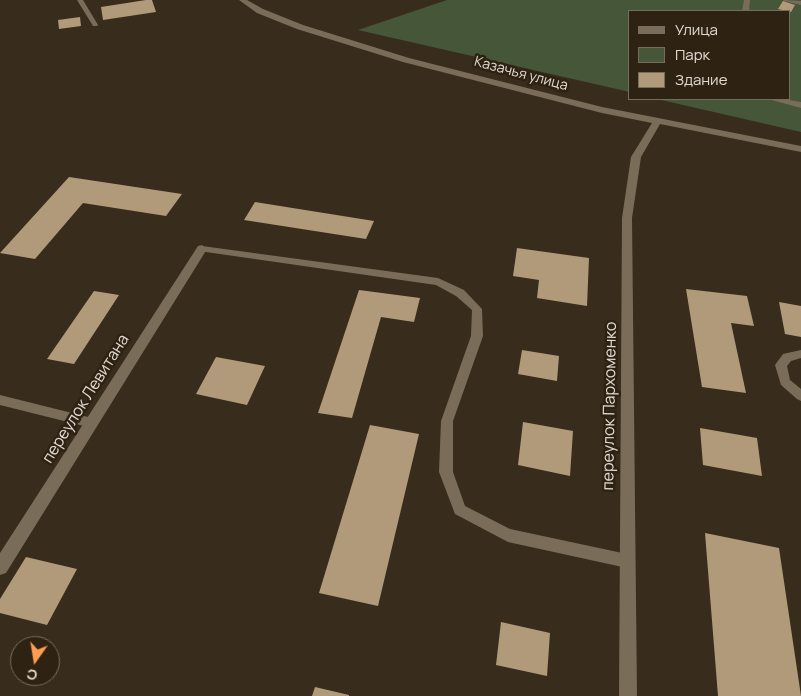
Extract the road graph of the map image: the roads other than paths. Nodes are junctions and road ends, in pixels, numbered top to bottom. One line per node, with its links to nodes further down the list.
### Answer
1 (80, 0): 5 (lane)
2 (242, 0): 8 (street, Казачья улица)
3 (786, 0): 4 (street)
4 (801, 4)
5 (95, 25)
6 (777, 100): 7 (street)
7 (801, 105)
8 (657, 122): 9 (street, Казачья улица); 15 (street, переулок Пархоменко)
9 (801, 149)
10 (202, 249): 14 (street, переулок Левитана); 15 (lane)
11 (801, 354): 12 (lane)
12 (801, 396)
13 (0, 400): 14 (lane)
14 (92, 423): 16 (street, переулок Левитана)
15 (627, 561): 17 (street, переулок Пархоменко)
16 (0, 567)
17 (628, 696)

